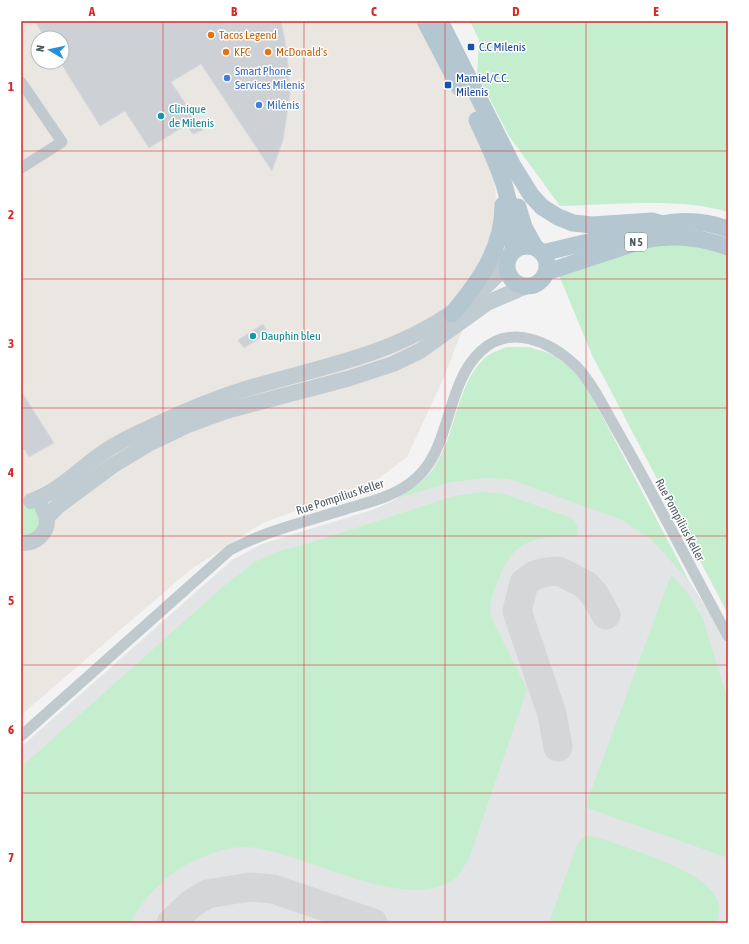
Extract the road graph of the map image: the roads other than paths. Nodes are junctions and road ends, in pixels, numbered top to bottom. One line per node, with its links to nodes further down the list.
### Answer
1 (424, 21): 5 (main road)
2 (440, 21): 4 (main road)
3 (21, 82): 6 (street)
4 (489, 120): 7 (main road); 10 (main road)
5 (494, 156): 11 (main road); 14 (main road)
6 (21, 168)
7 (659, 223): 8 (main road, N 5); 10 (main road, N 5)
8 (728, 229)
9 (728, 247): 12 (main road, N 5)
10 (539, 250): 11 (main road); 12 (main road)
11 (510, 258): 13 (main road); 14 (main road)
12 (547, 272): 13 (main road)
13 (524, 287): 16 (main road)
14 (452, 314): 15 (main road)
15 (24, 500): 16 (main road)
16 (46, 517): 17 (main road)
17 (21, 543)
18 (728, 636): 19 (street, Rue Pompilius Keller)
19 (21, 736)

